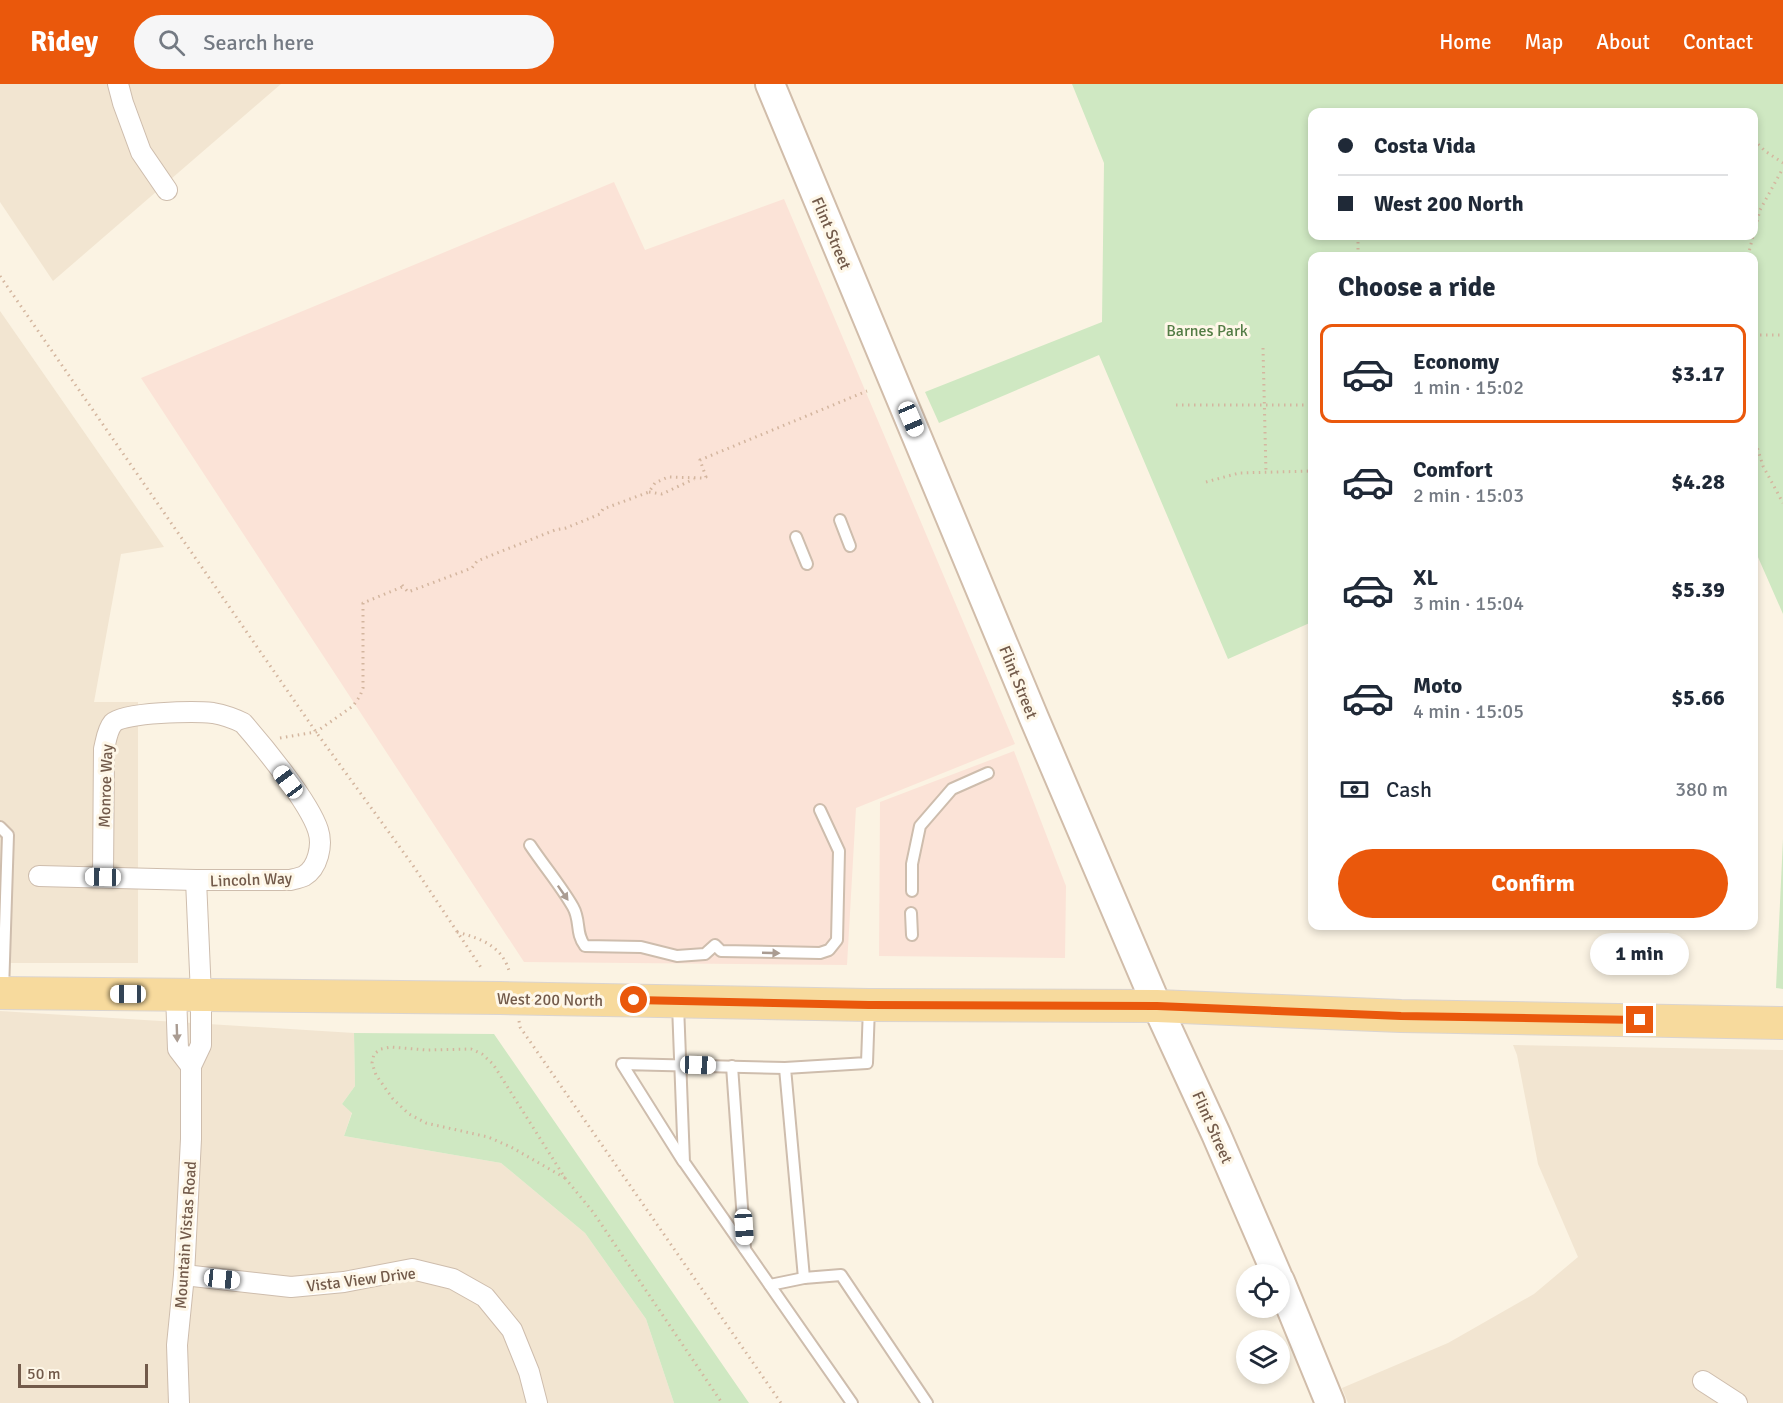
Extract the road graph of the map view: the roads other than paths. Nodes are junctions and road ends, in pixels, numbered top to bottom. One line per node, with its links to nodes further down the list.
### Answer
1 (118, 84): 3 (street)
2 (770, 84): 23 (street, Flint Street)
3 (167, 190)
4 (840, 520): 6 (lane)
5 (796, 537): 7 (lane)
6 (850, 546)
7 (807, 564)
8 (243, 723): 14 (street, Monroe Way); 15 (street, Lincoln Way)
9 (988, 773): 16 (lane)
10 (820, 810): 12 (lane, one-way to 10)
11 (0, 827): 19 (lane)
12 (530, 845)
13 (39, 876): 14 (street, Lincoln Way)
14 (103, 877): 15 (street, Lincoln Way)
15 (196, 880): 20 (street, Lincoln Way)
16 (912, 891)
17 (911, 913): 18 (lane)
18 (912, 935)
19 (1, 993): 20 (main road, West 200 North)
20 (188, 995): 21 (main road, West 200 North); 31 (street, Mountain Vistas Road)
21 (678, 1001): 22 (main road, West 200 North); 25 (lane)
22 (869, 1005): 23 (main road, West 200 North); 27 (lane)
23 (1157, 1006): 24 (main road, West 200 North); 30 (street, Flint Street)
24 (1783, 1023)
25 (681, 1065): 26 (lane); 28 (lane); 28 (lane)
26 (732, 1066): 27 (lane); 29 (lane)
27 (785, 1068): 32 (lane)
28 (684, 1162): 29 (lane)
29 (745, 1250): 33 (lane)
30 (1272, 1264)
31 (184, 1275): 36 (street, Mountain Vistas Road); 37 (street, Vista View Drive)
32 (804, 1278): 33 (lane); 39 (lane)
33 (770, 1285): 38 (lane)
34 (1290, 1305): 40 (street)
35 (1703, 1381): 41 (street)
36 (179, 1403)
37 (537, 1403)
38 (852, 1403)
39 (927, 1403)
40 (1330, 1403)
41 (1737, 1403)

